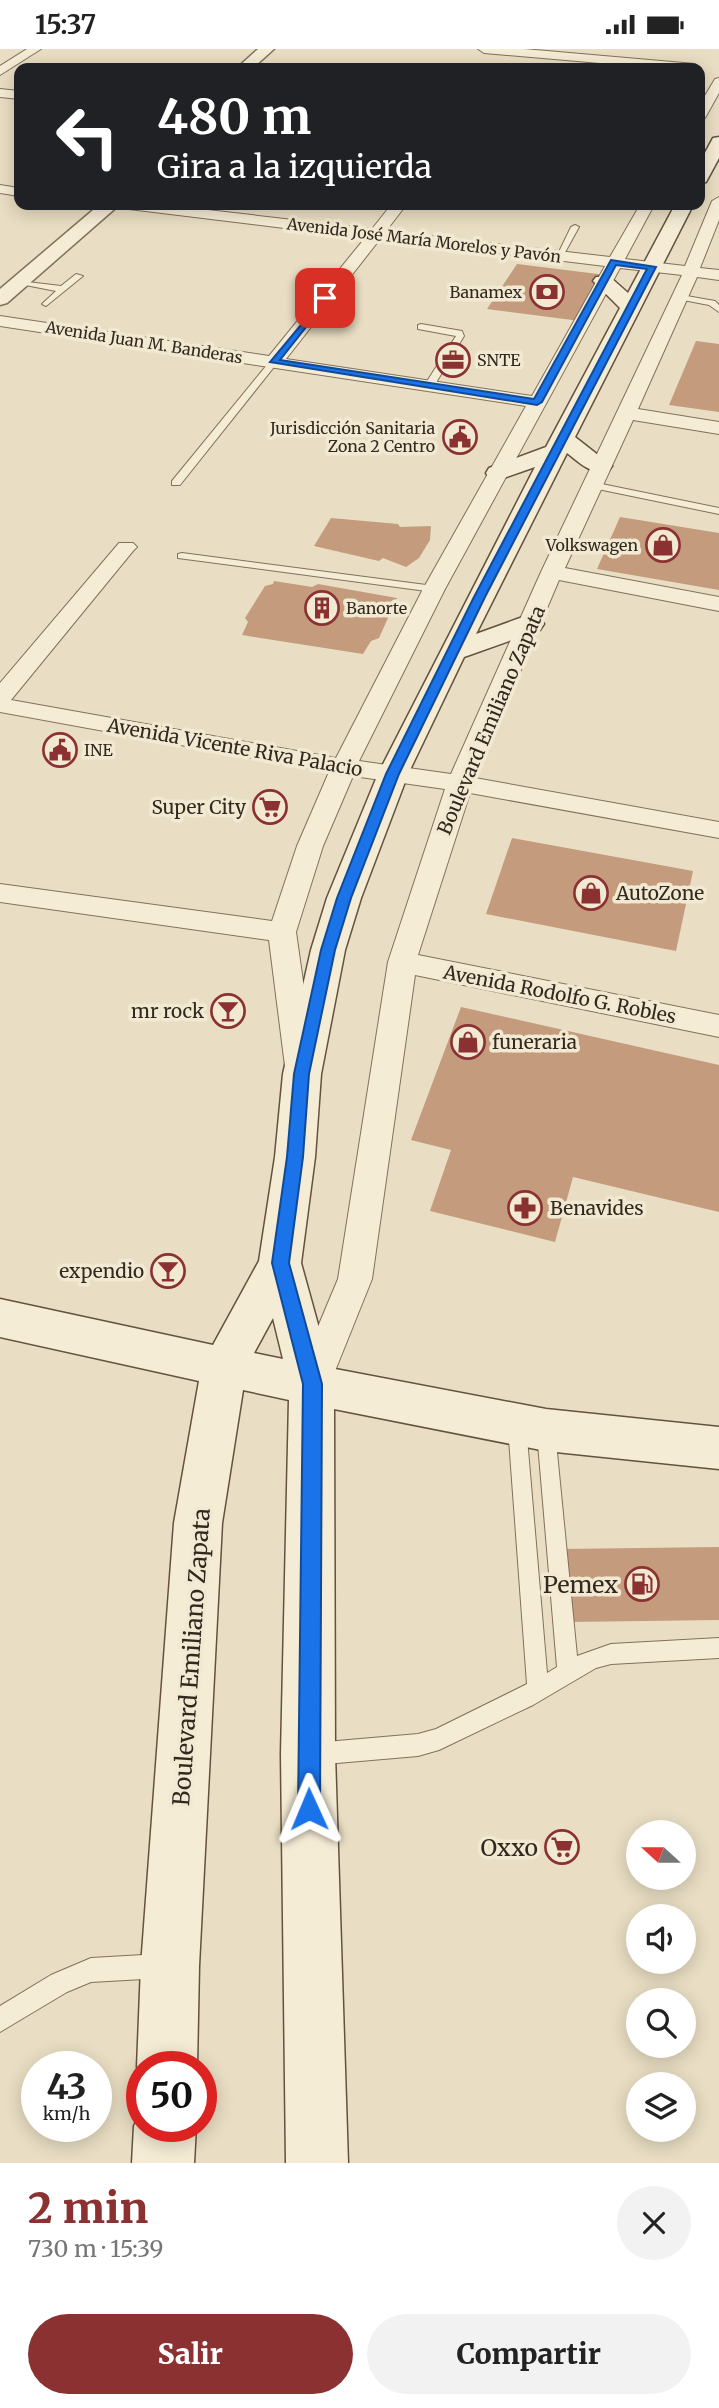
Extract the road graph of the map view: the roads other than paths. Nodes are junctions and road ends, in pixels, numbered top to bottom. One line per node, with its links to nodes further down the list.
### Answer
1 (35, 49): 9 (street)
2 (89, 49): 5 (lane)
3 (267, 49): 7 (main road)
4 (484, 49): 6 (street)
5 (104, 50)
6 (521, 51): 8 (street)
7 (250, 63)
8 (639, 63)
9 (0, 71)
10 (719, 82): 11 (street)
11 (705, 106)
12 (719, 142): 13 (main road)
13 (705, 169)
14 (719, 201): 25 (street, Boulevard Emiliano Zapata)
15 (104, 210): 28 (main road)
16 (171, 210): 21 (street, Avenida José María Morelos y Pavón)
17 (395, 210): 21 (street)
18 (644, 210): 24 (street, Boulevard Emiliano Zapata)
19 (681, 210): 23 (main road, Boulevard Emiliano Zapata)
20 (575, 227): 22 (lane)
21 (375, 234): 22 (street, Avenida José María Morelos y Pavón); 37 (street)
22 (559, 256): 24 (street, Avenida José María Morelos y Pavón)
23 (652, 267): 24 (street, Avenida José María Morelos y Pavón); 25 (street, Avenida José María Morelos y Pavón); 33 (main road, Boulevard Emiliano Zapata)
24 (608, 271): 33 (main road); 39 (street, Boulevard Emiliano Zapata)
25 (691, 271): 26 (street, Avenida José María Morelos y Pavón); 30 (street, Boulevard Emiliano Zapata)
26 (719, 275)
27 (79, 276): 29 (lane)
28 (19, 283): 29 (lane); 31 (main road)
29 (63, 289): 32 (lane)
30 (681, 297): 34 (lane); 40 (street, Boulevard Emiliano Zapata)
31 (0, 299)
32 (46, 304)
33 (632, 308): 42 (main road, Boulevard Emiliano Zapata)
34 (719, 309)
35 (0, 321): 37 (street, Avenida Juan M. Banderas)
36 (421, 327): 38 (lane)
37 (274, 362): 38 (street, Avenida Juan M. Banderas); 45 (lane)
38 (429, 386): 39 (street, Avenida Juan M. Banderas)
39 (537, 402): 43 (street, Boulevard Emiliano Zapata)
40 (625, 413): 41 (street); 44 (street, Boulevard Emiliano Zapata)
41 (719, 428)
42 (558, 445): 43 (main road); 44 (main road); 53 (main road, Boulevard Emiliano Zapata)
43 (498, 473): 50 (street, Boulevard Emiliano Zapata)
44 (596, 475): 46 (lane); 49 (street, Boulevard Emiliano Zapata)
45 (176, 483)
46 (719, 510)
47 (126, 547): 54 (street)
48 (181, 556): 50 (lane)
49 (552, 572): 51 (street); 52 (street, Boulevard Emiliano Zapata)
50 (434, 589): 56 (street, Boulevard Emiliano Zapata)
51 (719, 604)
52 (530, 624): 53 (main road); 58 (street, Boulevard Emiliano Zapata)
53 (453, 652): 57 (main road, Boulevard Emiliano Zapata)
54 (0, 698)
55 (0, 705): 56 (street, Avenida Vicente Riva Palacio)
56 (344, 767): 57 (street, Avenida Vicente Riva Palacio); 61 (street, Boulevard Emiliano Zapata)
57 (393, 774): 58 (street, Avenida Vicente Riva Palacio); 64 (main road, Boulevard Emiliano Zapata)
58 (460, 783): 59 (street, Avenida Vicente Riva Palacio); 62 (street, Boulevard Emiliano Zapata)
59 (719, 830)
60 (0, 893): 61 (street)
61 (282, 932): 64 (street, Boulevard Emiliano Zapata)
62 (402, 963): 63 (street, Avenida Rodolfo G. Robles); 68 (street, Boulevard Emiliano Zapata)
63 (719, 1025)
64 (302, 1074): 65 (main road, Boulevard Emiliano Zapata)
65 (280, 1263): 67 (main road, Boulevard Emiliano Zapata); 68 (main road, Boulevard Emiliano Zapata)
66 (0, 1318): 67 (main road)
67 (224, 1367): 68 (main road); 75 (main road, Boulevard Emiliano Zapata)
68 (312, 1384): 69 (main road); 74 (main road, Boulevard Emiliano Zapata)
69 (532, 1426): 70 (main road); 72 (lane); 73 (lane)
70 (719, 1448)
71 (719, 1648): 72 (lane)
72 (568, 1670): 73 (lane)
73 (538, 1689): 74 (lane)
74 (308, 1754): 80 (main road, Boulevard Emiliano Zapata)
75 (170, 1966): 76 (lane); 77 (main road, Boulevard Emiliano Zapata)
76 (0, 2020)
77 (167, 2051)
78 (164, 2142): 79 (main road)
79 (163, 2163)
80 (317, 2163)

